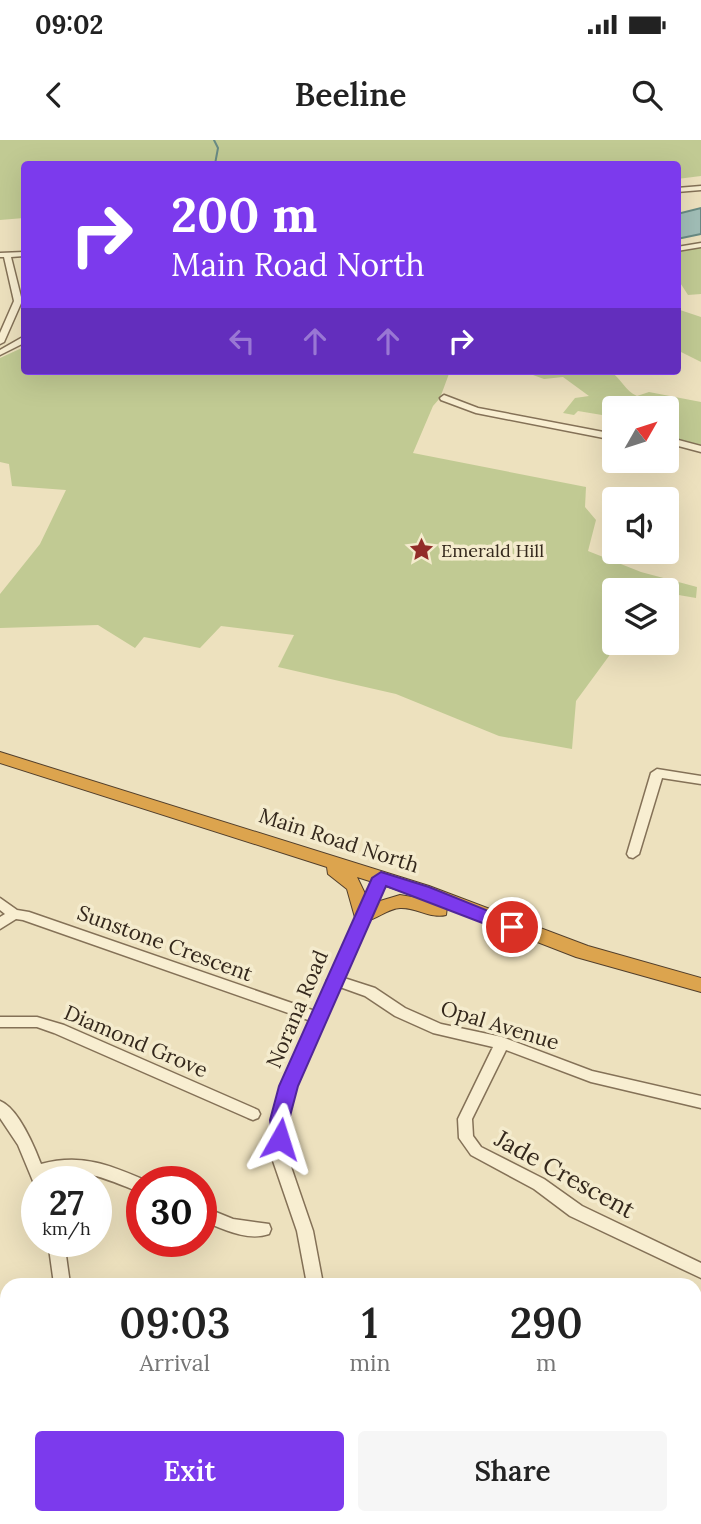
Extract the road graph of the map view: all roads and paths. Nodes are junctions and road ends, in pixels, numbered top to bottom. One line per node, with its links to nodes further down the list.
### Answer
1 (701, 188): 2 (street)
2 (681, 190)
3 (701, 245): 4 (street)
4 (681, 248)
5 (21, 254): 6 (street)
6 (3, 255): 7 (street)
7 (3, 338): 8 (street)
8 (21, 341)
9 (21, 342): 10 (street)
10 (0, 353)
11 (444, 398): 12 (street)
12 (602, 435)
13 (679, 443): 14 (street)
14 (701, 449)
15 (0, 757): 18 (highway, Main Road North)
16 (701, 779): 17 (street)
17 (633, 854)
18 (311, 856): 19 (highway, Main Road North); 22 (highway)
19 (381, 878): 22 (street, Norana Road); 24 (highway, Main Road North)
20 (0, 903): 21 (street)
21 (14, 914): 23 (street); 27 (street, Sunstone Crescent)
22 (363, 916): 24 (highway); 25 (street, Norana Road)
23 (0, 924)
24 (543, 939): 26 (highway, Main Road North)
25 (334, 980): 27 (street, Norana Road); 29 (street, Opal Avenue)
26 (701, 985)
27 (318, 1018): 41 (street, Norana Road)
28 (0, 1022): 32 (street, Diamond Grove)
29 (502, 1043): 30 (street, Opal Avenue); 39 (street, Jade Crescent)
30 (701, 1102)
31 (0, 1107): 33 (street)
32 (253, 1114)
33 (35, 1166)
34 (66, 1166): 35 (street)
35 (90, 1166)
36 (217, 1220): 37 (street)
37 (263, 1229)
38 (58, 1257): 40 (street)
39 (701, 1271)
40 (61, 1278)
41 (314, 1278)

